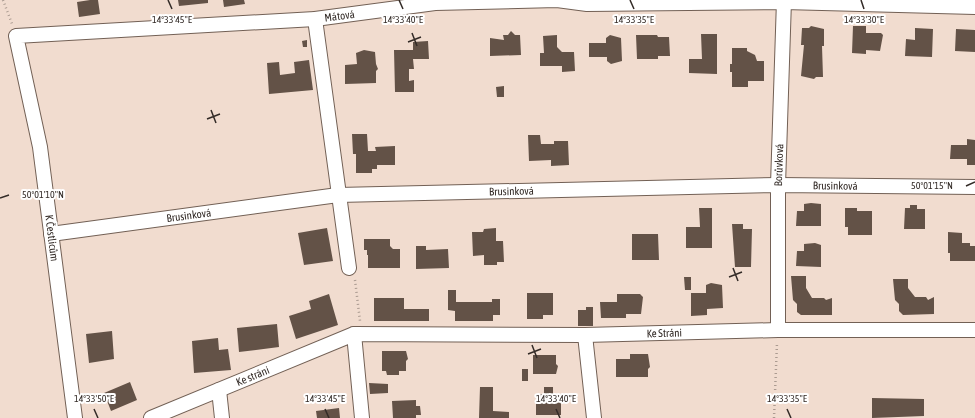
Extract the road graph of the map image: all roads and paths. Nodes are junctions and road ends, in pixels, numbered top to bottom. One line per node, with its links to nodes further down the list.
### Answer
1 (3, 0): 8 (path)
2 (784, 1): 3 (street, Mátová); 4 (street, Mátová); 9 (street, Borůvková)
3 (587, 2): 5 (street, Mátová)
4 (957, 3): 6 (street, Mátová)
5 (400, 4): 7 (street, Mátová)
6 (975, 6)
7 (315, 19): 8 (street, Mátová); 11 (street)
8 (16, 36): 12 (street, K Čestlicům)
9 (778, 185): 10 (street, Brusinková); 11 (street, Brusinková); 14 (street, Borůvková)
10 (975, 187)
11 (338, 195): 12 (street, Brusinková); 13 (street)
12 (51, 234): 19 (street, K Čestlicům)
13 (349, 268)
14 (778, 330): 15 (street, Ke Stráni); 17 (street, Ke Stráni); 24 (path)
15 (975, 330)
16 (354, 334): 17 (street, Ke Stráni); 18 (street, Ke stráni); 22 (street)
17 (585, 335): 23 (street)
18 (219, 390): 20 (street, Ke stráni); 21 (street)
19 (75, 418)
20 (151, 418)
21 (222, 418)
22 (362, 418)
23 (594, 418)
24 (774, 418)

